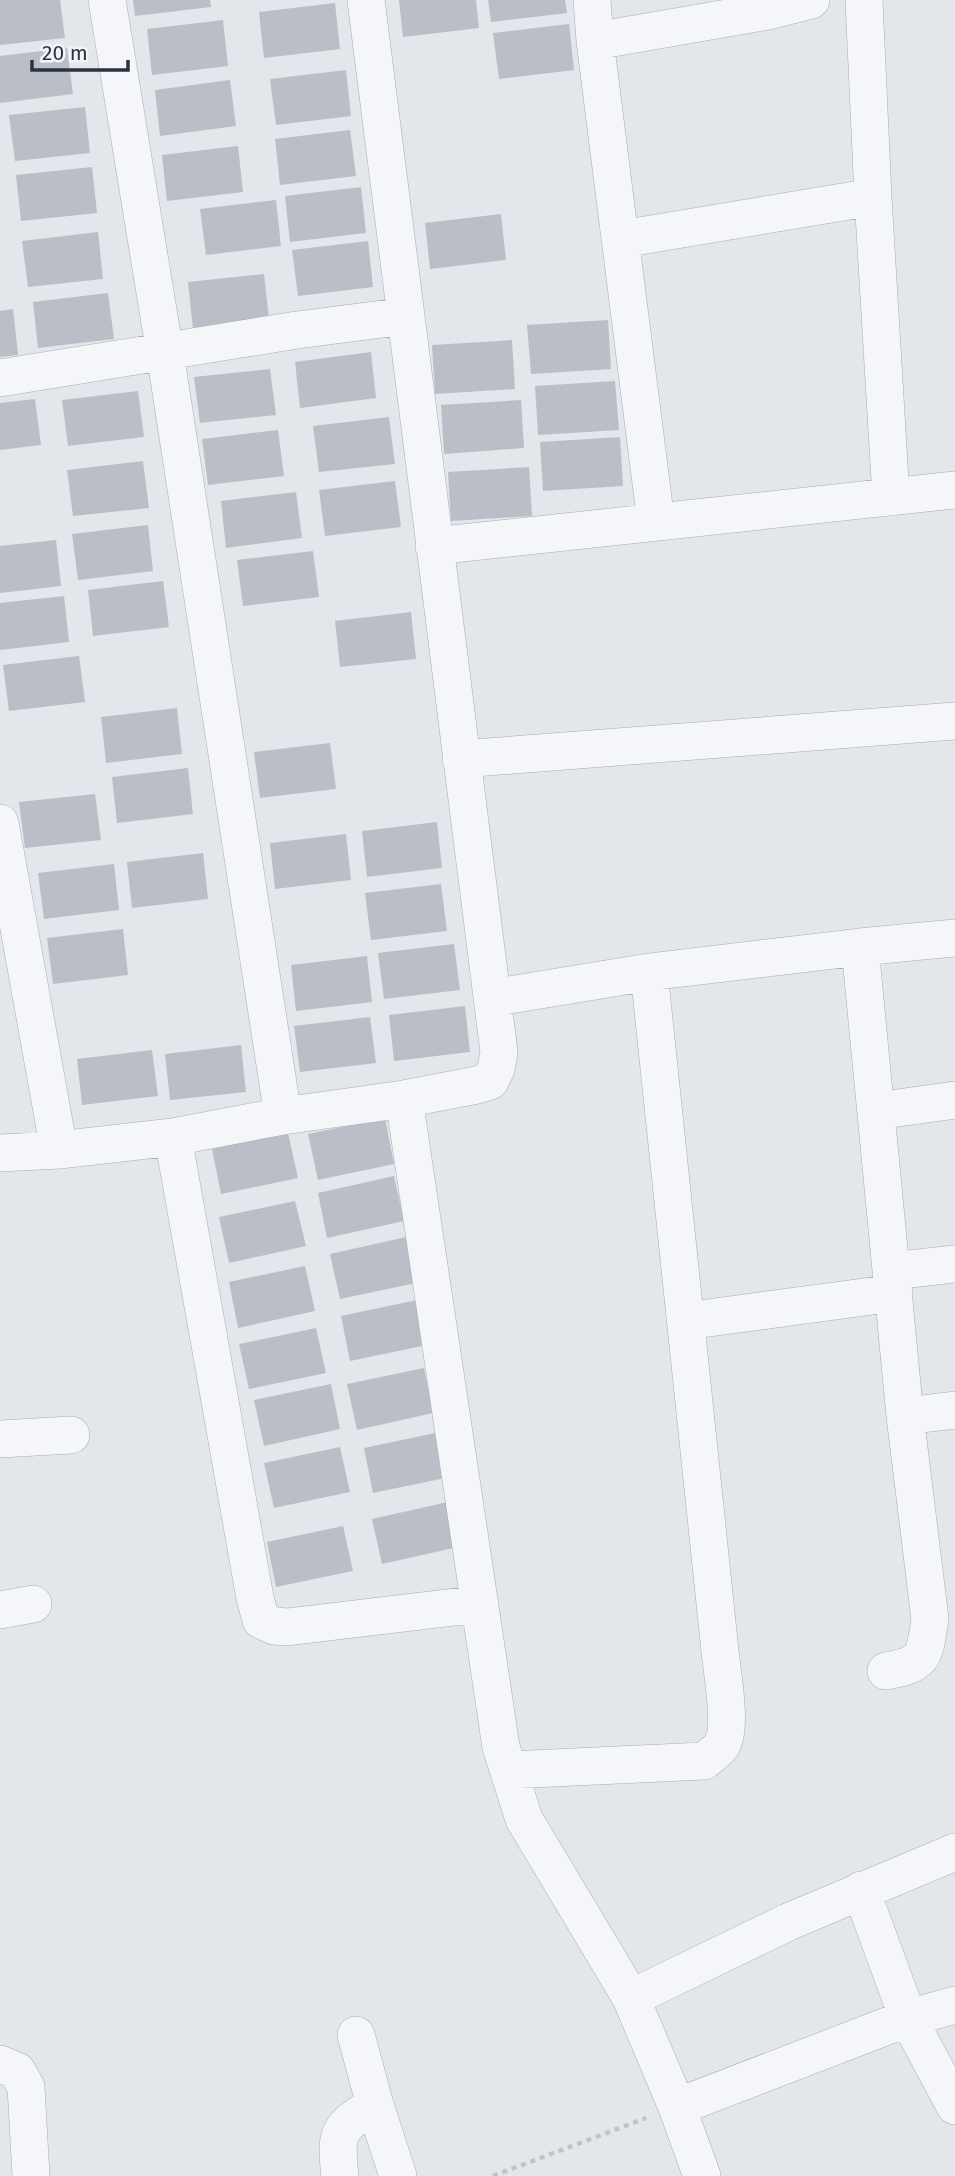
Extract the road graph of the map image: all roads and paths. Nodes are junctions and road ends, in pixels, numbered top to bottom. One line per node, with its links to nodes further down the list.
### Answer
1 (107, 0): 10 (street)
2 (366, 0): 9 (street)
3 (592, 0): 6 (street)
4 (811, 0): 6 (street)
5 (864, 0): 7 (street)
6 (595, 41): 8 (street)
7 (873, 198): 8 (street); 13 (street)
8 (622, 239): 14 (street)
9 (406, 316): 10 (street); 15 (street)
10 (165, 353): 11 (street); 26 (street)
11 (0, 378)
12 (955, 490): 13 (street)
13 (891, 497): 14 (street)
14 (656, 522): 15 (street)
15 (434, 545): 17 (street)
16 (955, 722): 17 (street)
17 (461, 759): 22 (street)
18 (0, 823): 28 (street)
19 (955, 938): 20 (street)
20 (860, 947): 21 (street); 25 (street)
21 (649, 972): 22 (street); 32 (street)
22 (492, 998): 23 (street)
23 (404, 1099): 26 (street); 37 (street)
24 (955, 1100): 25 (street)
25 (876, 1111): 31 (street)
26 (283, 1116): 27 (street)
27 (173, 1137): 28 (street); 37 (street)
28 (59, 1150): 29 (street)
29 (0, 1153)
30 (955, 1264): 31 (street)
31 (893, 1282): 32 (street); 34 (street)
32 (686, 1321): 39 (street)
33 (955, 1410): 34 (street)
34 (905, 1416): 38 (street)
35 (71, 1435): 36 (street)
36 (0, 1438)
37 (480, 1604): 39 (street)
38 (886, 1671)
39 (509, 1770): 42 (street)
40 (955, 1852): 41 (street)
41 (861, 1890): 42 (street); 44 (street)
42 (631, 1998): 49 (street)
43 (955, 2005): 44 (street)
44 (908, 2018): 48 (street); 49 (street)
45 (356, 2035): 47 (street)
46 (0, 2064): 50 (street)
47 (374, 2105): 51 (street); 52 (street)
48 (955, 2106)
49 (677, 2107): 53 (path); 54 (street)
50 (31, 2176)
51 (341, 2176)
52 (398, 2176)
53 (493, 2176)
54 (702, 2176)

